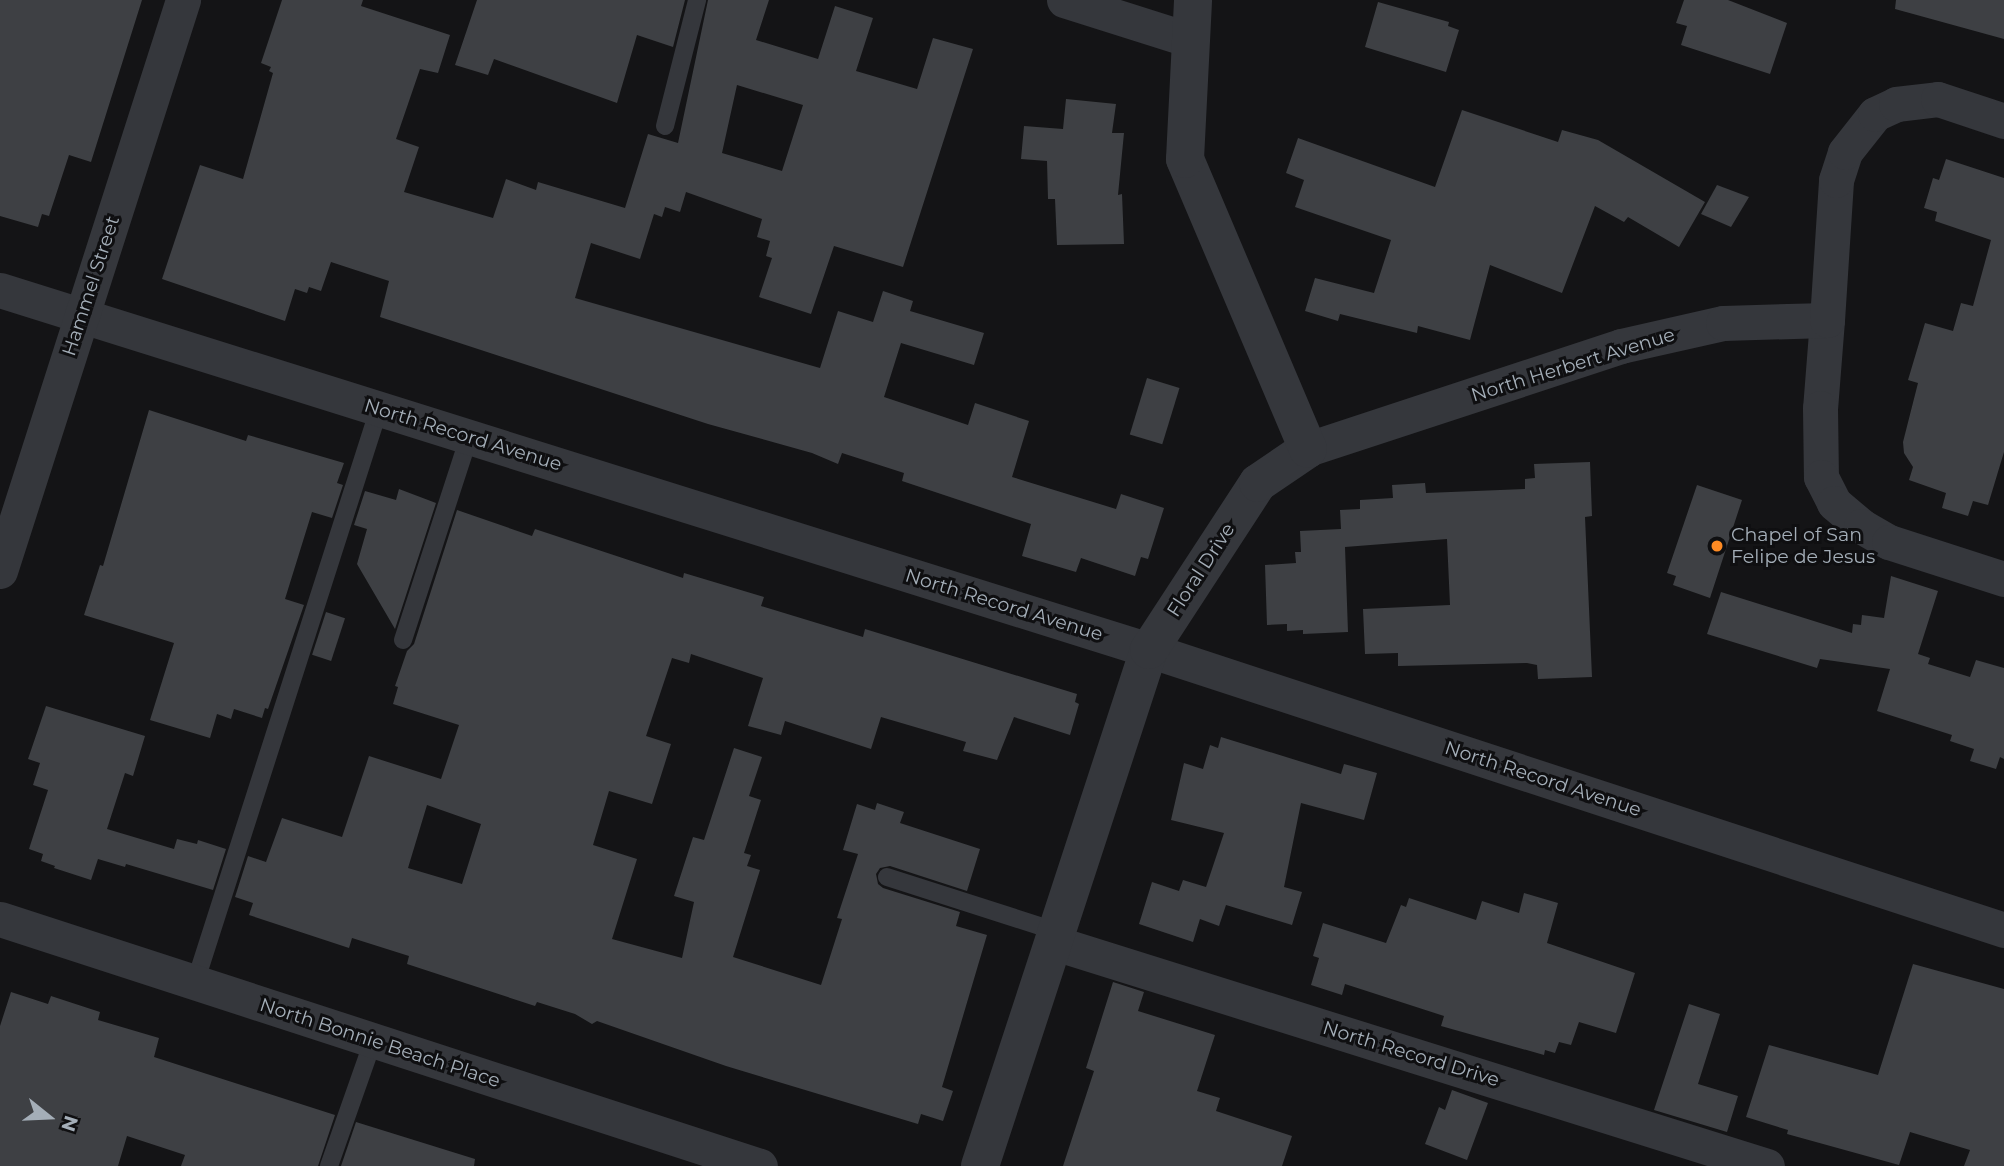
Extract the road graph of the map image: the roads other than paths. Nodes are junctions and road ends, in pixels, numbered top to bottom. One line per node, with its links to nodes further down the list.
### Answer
1 (183, 0): 9 (street, Hammel Street)
2 (697, 0): 7 (lane)
3 (1064, 0): 5 (street)
4 (1193, 0): 5 (street)
5 (1190, 40): 13 (street)
6 (2004, 121): 10 (street)
7 (665, 126)
8 (0, 290): 9 (street, North Record Avenue)
9 (82, 316): 11 (street, North Record Avenue); 14 (street, Hammel Street)
10 (1827, 320): 13 (street, North Herbert Avenue); 15 (street)
11 (379, 409): 12 (street, North Record Avenue); 22 (lane)
12 (469, 437): 16 (lane); 17 (street, North Record Avenue)
13 (1308, 449): 17 (street, Floral Drive)
14 (0, 571)
15 (2004, 579)
16 (403, 640)
17 (1149, 650): 20 (street, North Record Avenue); 21 (street, Floral Drive)
18 (887, 877): 21 (lane)
19 (0, 919): 22 (street, North Bonnie Beach Place)
20 (2004, 930)
21 (1057, 938): 26 (street, Floral Drive); 27 (street, North Record Drive)
22 (195, 983): 23 (street, North Bonnie Beach Place)
23 (373, 1041): 24 (lane); 25 (street, North Bonnie Beach Place)
24 (329, 1166)
25 (760, 1166)
26 (980, 1166)
27 (1767, 1166)

